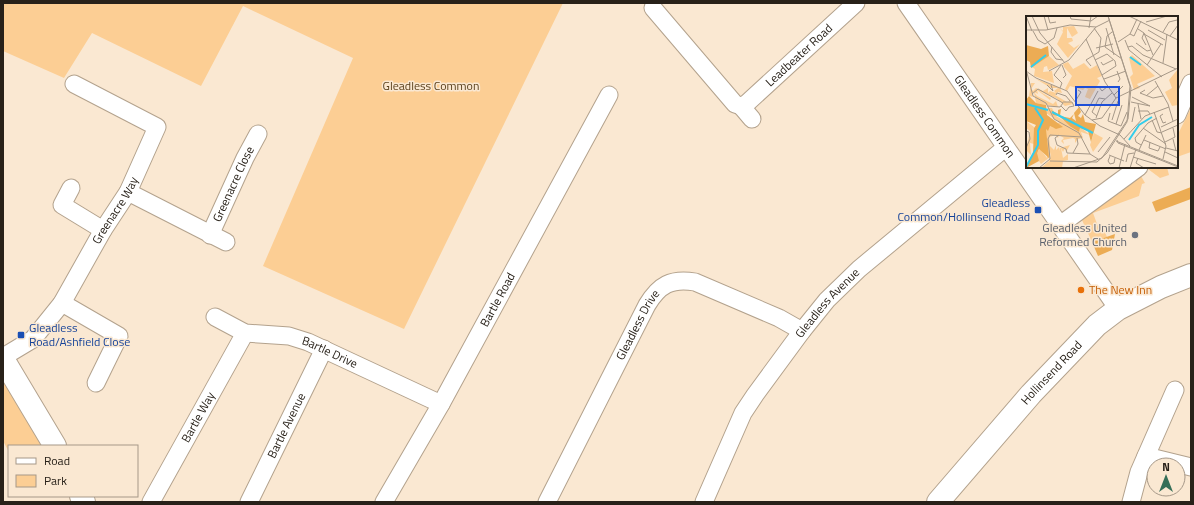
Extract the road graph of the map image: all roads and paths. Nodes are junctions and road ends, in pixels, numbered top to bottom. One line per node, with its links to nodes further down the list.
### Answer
1 (856, 3): 7 (street, Leadbeater Road)
2 (906, 3): 11 (street, Gleadless Common)
3 (652, 8): 7 (street)
4 (1191, 83): 8 (street)
5 (74, 84): 14 (street, Greenacre Way)
6 (609, 95): 29 (street, Bartle Road)
7 (740, 106): 9 (street)
8 (1178, 113)
9 (752, 119)
10 (258, 134): 17 (street, Greenacre Close)
11 (1005, 148): 15 (street, Gleadless Common); 23 (street, Gleadless Avenue)
12 (1138, 168): 15 (street)
13 (71, 188): 16 (street)
14 (128, 192): 16 (street, Greenacre Way); 17 (street, Greenacre Close)
15 (1060, 225): 21 (street, Gleadless Common)
16 (104, 230): 20 (street, Greenacre Way)
17 (210, 235): 18 (street, Greenacre Close)
18 (226, 242)
19 (1191, 275): 21 (main road, Hollinsend Road)
20 (62, 303): 26 (street, Greenacre Way); 27 (street)
21 (1118, 309): 38 (main road, Hollinsend Road)
22 (214, 317): 24 (street, Bartle Drive)
23 (802, 331): 36 (street, Gleadless Drive); 37 (street, Gleadless Avenue)
24 (245, 333): 25 (street, Bartle Drive); 33 (street, Bartle Way)
25 (324, 349): 29 (street, Bartle Drive); 34 (street, Bartle Avenue)
26 (3, 358): 30 (main road)
27 (96, 383)
28 (1175, 390): 31 (street)
29 (441, 404): 35 (street, Bartle Road)
30 (54, 445)
31 (1146, 456): 32 (street); 39 (street)
32 (1191, 467)
33 (151, 502)
34 (249, 502)
35 (384, 502)
36 (547, 502)
37 (704, 502)
38 (938, 502)
39 (1131, 502)

